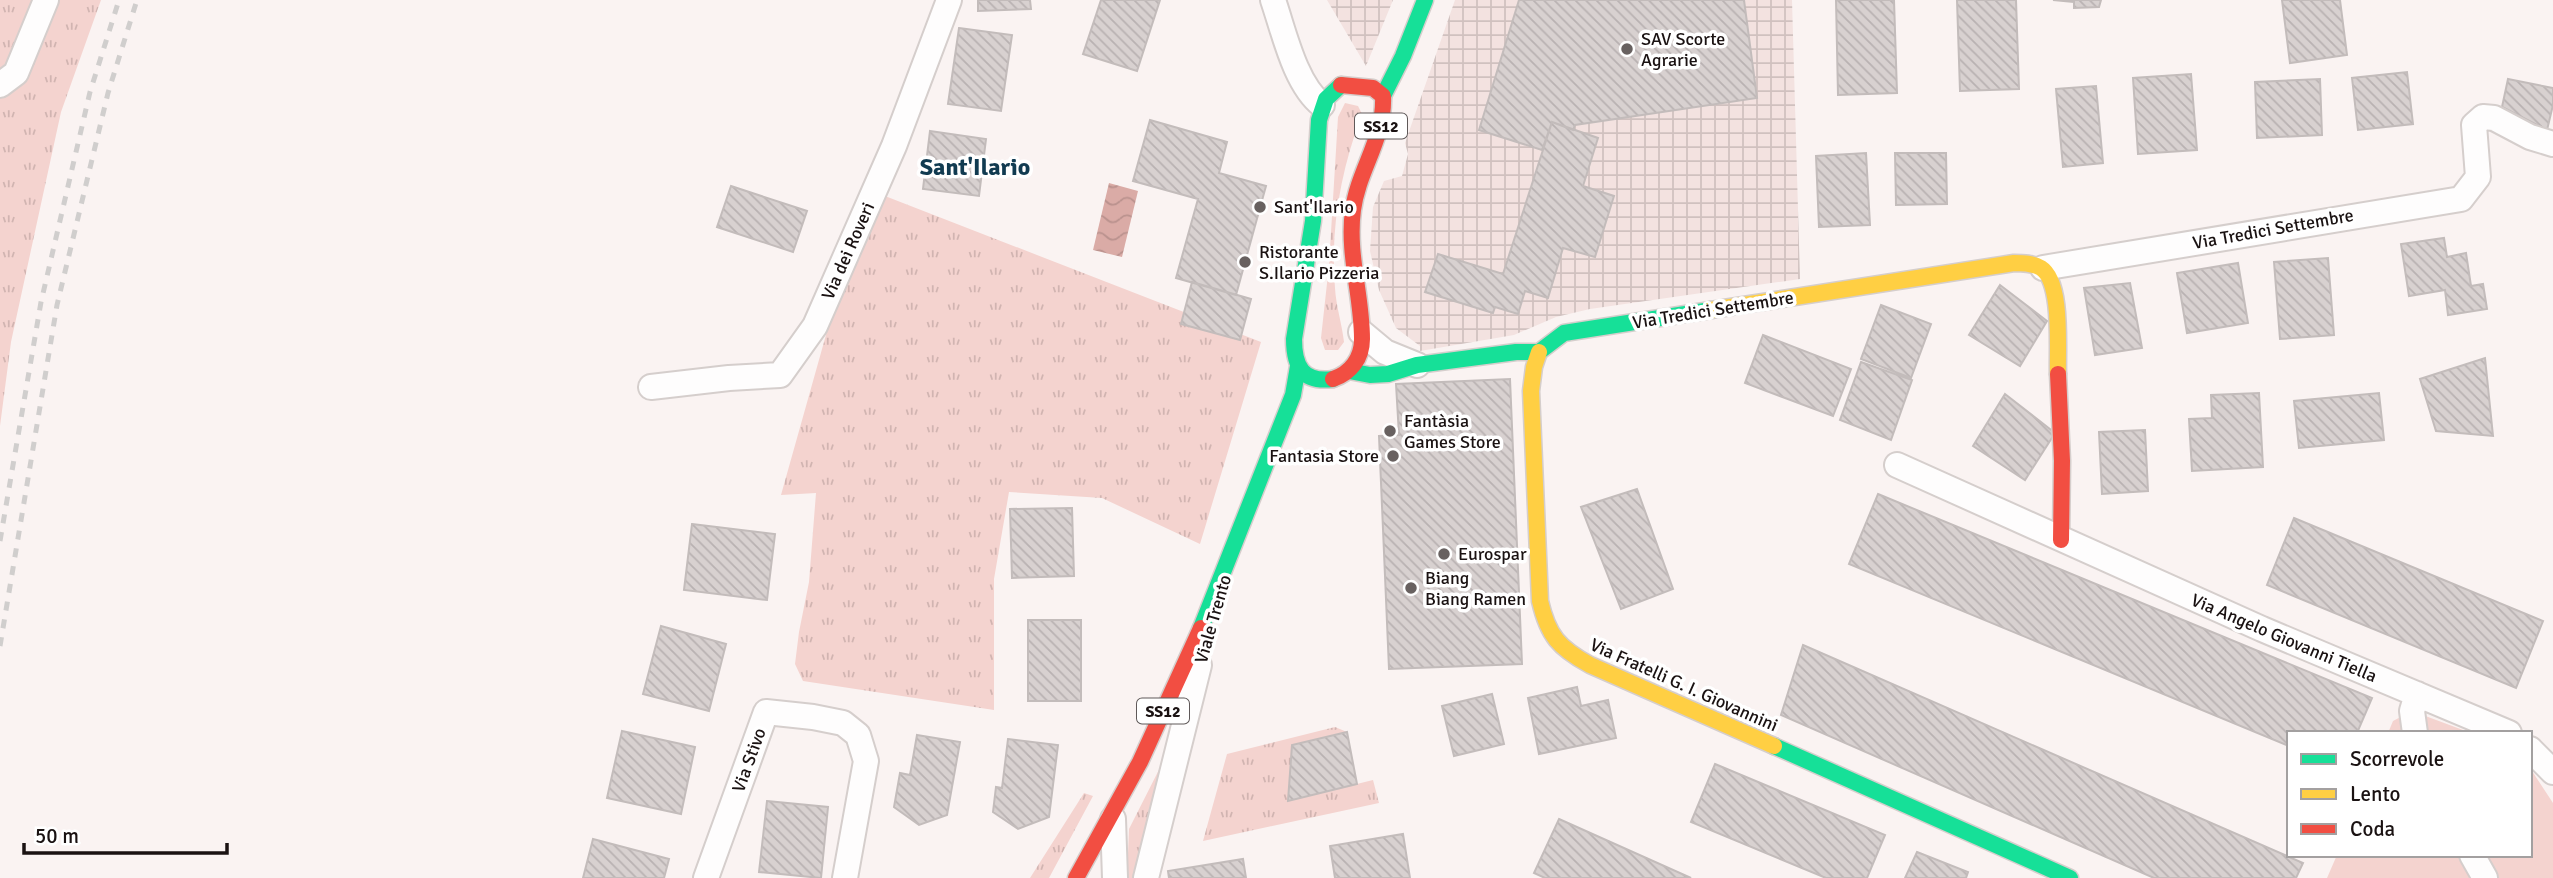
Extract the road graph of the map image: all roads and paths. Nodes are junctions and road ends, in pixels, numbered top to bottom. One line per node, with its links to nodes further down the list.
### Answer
1 (46, 0): 5 (street)
2 (949, 0): 15 (street, Via dei Roveri)
3 (1273, 0): 7 (street)
4 (1425, 0): 6 (street, SS12)
5 (0, 85)
6 (1383, 96): 7 (street, SS12); 10 (street, SS12)
7 (1322, 105): 13 (street, Viale Trento / SS12)
8 (2553, 144): 9 (street, Via Tredici Settembre)
9 (2043, 268): 11 (street, Via Tredici Settembre); 17 (street)
10 (1361, 332): 12 (street); 14 (street, SS12)
11 (1539, 352): 12 (street); 31 (street, Via Fratelli G. I. Giovannini)
12 (1417, 365): 14 (street)
13 (1298, 366): 14 (street); 18 (street, Viale Trento / SS12)
14 (1349, 371)
15 (651, 387)
16 (1897, 465): 17 (street, Via Angelo Giovanni Tiella)
17 (2061, 540): 19 (street, Via Angelo Giovanni Tiella)
18 (1213, 604): 24 (street, SS12); 30 (street, Viale Trento)
19 (2417, 694): 20 (street); 21 (street, Via Angelo Giovanni Tiella)
20 (2415, 731)
21 (2504, 731)
22 (2532, 751): 23 (street)
23 (2553, 772)
24 (1113, 818): 28 (street, SS12); 29 (street)
25 (2473, 857): 32 (street)
26 (706, 878): 27 (street, Via Stivo)
27 (845, 878)
28 (1076, 878)
29 (1115, 878)
30 (1146, 878)
31 (2070, 878)
32 (2485, 878)

